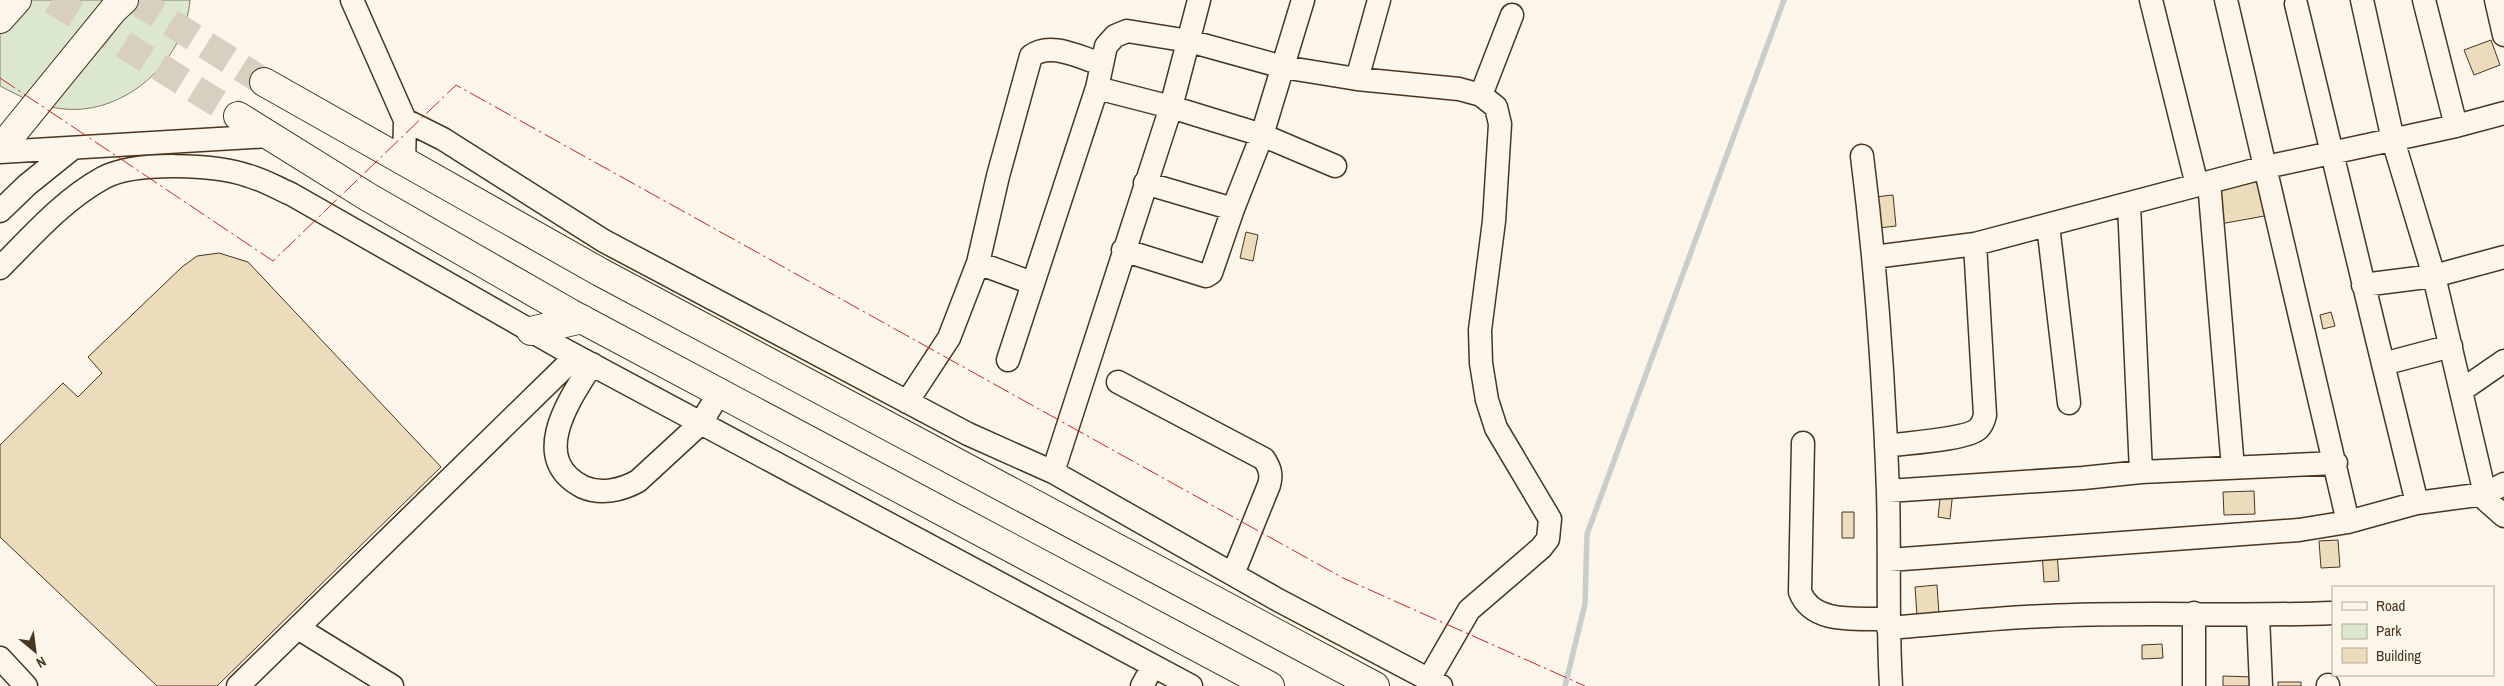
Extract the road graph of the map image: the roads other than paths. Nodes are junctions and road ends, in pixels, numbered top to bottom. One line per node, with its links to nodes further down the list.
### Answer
1 (17, 0): 14 (main road)
2 (124, 0): 33 (main road)
3 (352, 0): 26 (street)
4 (1198, 0): 16 (street)
5 (1303, 0): 18 (street)
6 (1379, 0): 19 (street)
7 (2151, 0): 41 (street)
8 (2226, 0): 38 (street)
9 (2362, 0): 30 (street)
10 (2424, 0): 27 (street)
11 (2496, 0): 15 (street)
12 (2296, 4): 34 (street)
13 (1512, 15): 22 (street)
14 (0, 19)
15 (2504, 35)
16 (1189, 41): 17 (street); 18 (street); 23 (street)
17 (1102, 64): 21 (street); 50 (street)
18 (1283, 67): 19 (street); 28 (street)
19 (1357, 78): 22 (street)
20 (264, 82): 36 (main road)
21 (1097, 88): 23 (street); 53 (street)
22 (1481, 96): 88 (street)
23 (1171, 107): 28 (street); 40 (street)
24 (2504, 113): 27 (street)
25 (238, 116): 29 (main road)
26 (405, 120): 36 (street); 65 (street)
27 (2456, 126): 30 (street)
28 (1262, 135): 37 (street); 43 (street)
29 (270, 136): 31 (street); 55 (main road)
30 (2393, 140): 34 (street); 52 (street)
31 (117, 145): 32 (street); 39 (street)
32 (73, 148): 33 (street); 44 (street)
33 (0, 150)
34 (2331, 153): 38 (street); 54 (street)
35 (1862, 156): 48 (street)
36 (404, 163): 95 (main road)
37 (1335, 166)
38 (2266, 167): 41 (street); 70 (street)
39 (137, 168): 51 (street); 56 (street)
40 (1145, 183): 43 (street); 47 (street)
41 (2203, 184): 42 (street); 71 (street)
42 (2129, 204): 45 (street); 73 (street)
43 (1233, 209): 47 (street)
44 (0, 211)
45 (2048, 225): 46 (street); 66 (street)
46 (1975, 244): 48 (street); 69 (street)
47 (1123, 250): 72 (street)
48 (1874, 257): 69 (street)
49 (2504, 257): 52 (street)
50 (978, 263): 53 (street); 65 (street)
51 (0, 268)
52 (2434, 276): 54 (street); 57 (street)
53 (1032, 283): 59 (street)
54 (2363, 285): 61 (street)
55 (582, 319): 56 (main road); 64 (main road)
56 (531, 331): 58 (street)
57 (2451, 346): 61 (street); 63 (street)
58 (584, 360): 67 (street); 67 (street); 85 (street)
59 (1008, 360)
60 (2504, 361): 63 (street)
61 (2383, 364): 76 (street)
62 (1118, 382): 80 (street)
63 (2462, 390): 74 (street)
64 (719, 393): 67 (street); 94 (main road)
65 (907, 402): 72 (street)
66 (2069, 404)
67 (701, 423): 87 (street)
68 (1803, 443): 84 (street)
69 (1886, 446): 75 (street)
70 (2336, 463): 71 (street); 78 (street)
71 (2234, 468): 73 (street)
72 (1053, 472): 80 (street)
73 (2141, 472): 75 (street)
74 (2494, 489): 76 (street); 77 (street)
75 (1888, 491): 79 (street)
76 (2417, 503): 78 (street)
77 (2504, 516)
78 (2348, 522): 79 (street)
79 (1889, 560): 84 (street)
80 (1233, 574): 88 (street)
81 (2194, 613): 83 (street); 84 (street); 97 (street)
82 (2332, 613): 83 (street)
83 (2258, 616): 98 (street)
84 (1888, 624): 96 (street)
85 (298, 628): 90 (street); 91 (street)
86 (0, 658): 89 (street)
87 (1153, 666): 92 (street); 93 (street)
88 (1435, 683)
89 (26, 686)
90 (238, 686)
91 (392, 686)
92 (1142, 686)
93 (1191, 686)
94 (1270, 686)
95 (1375, 686)
96 (1891, 686)
97 (2194, 686)
98 (2261, 686)

